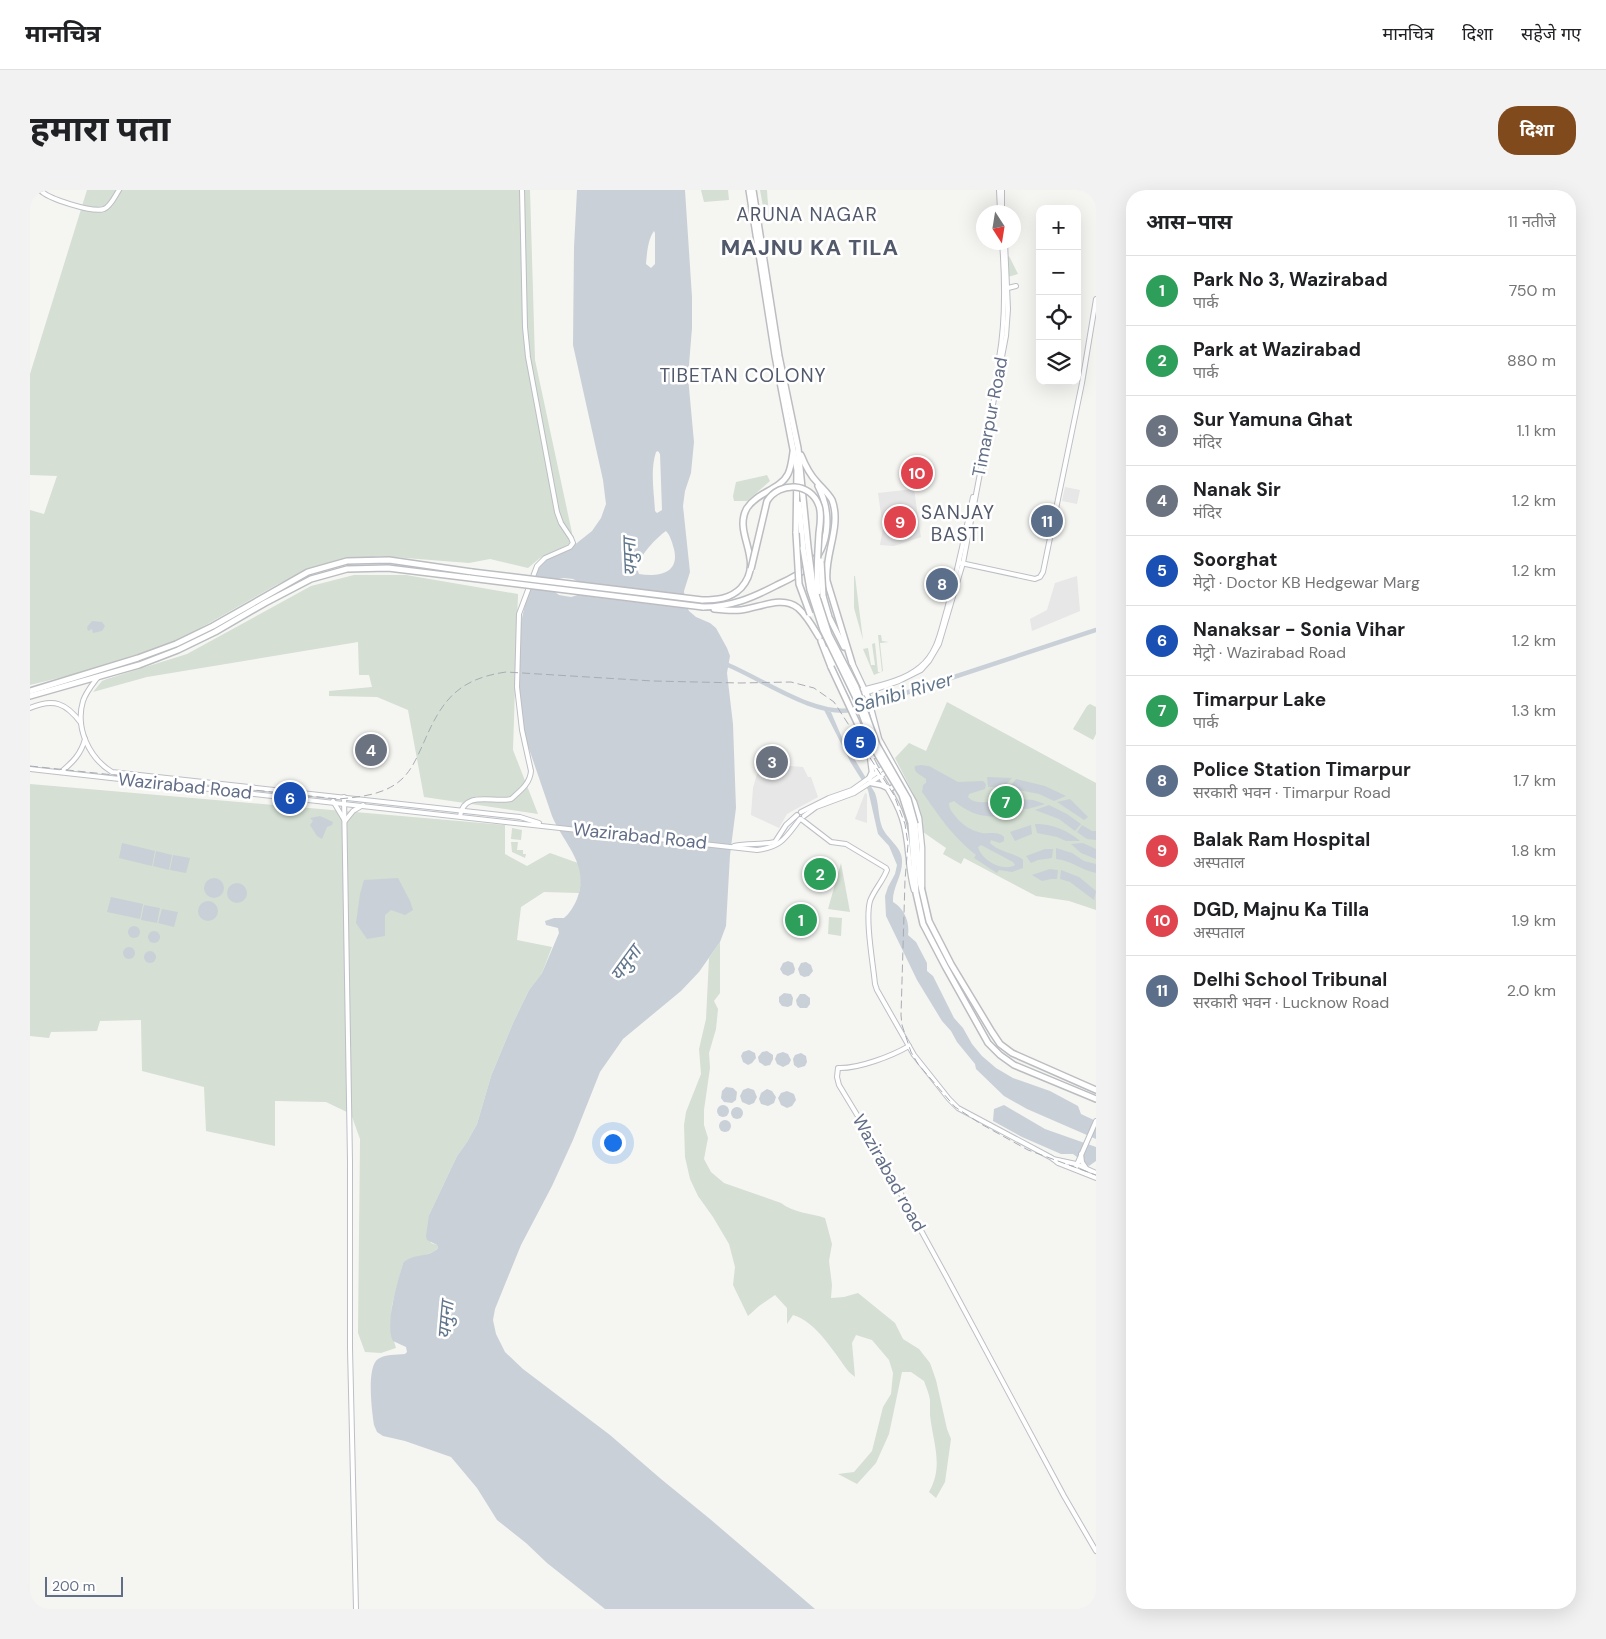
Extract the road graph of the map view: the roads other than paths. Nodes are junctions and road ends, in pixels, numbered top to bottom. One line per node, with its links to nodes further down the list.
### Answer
1 (40, 190): 2 (street)
2 (119, 190)
3 (522, 190): 50 (street)
4 (749, 190): 13 (highway)
5 (754, 190): 13 (highway)
6 (1000, 190): 7 (street)
7 (1001, 205)
8 (1003, 250): 18 (street, Timarpur Road)
9 (1004, 250): 11 (street, Timarpur Road)
10 (1016, 286): 11 (street)
11 (1008, 288): 18 (street, Timarpur Road)
12 (1096, 299): 18 (street)
13 (796, 448): 14 (highway); 15 (highway); 17 (highway); 19 (highway, bridge)
14 (815, 481): 20 (highway); 24 (highway)
15 (798, 494): 17 (highway); 22 (highway, bridge)
16 (820, 528): 19 (highway, bridge); 21 (highway, bridge); 24 (highway, bridge)
17 (805, 547): 21 (highway, bridge); 35 (highway, bridge)
18 (961, 563): 27 (street, Timarpur Road)
19 (751, 569): 20 (highway)
20 (703, 603): 22 (highway); 25 (highway, bridge); 26 (highway, bridge)
21 (820, 610): 53 (highway, bridge)
22 (808, 615): 23 (highway)
23 (820, 639): 28 (main road); 35 (highway, bridge)
24 (852, 663): 27 (main road)
25 (99, 676): 29 (highway); 31 (street, Wazirabad Road)
26 (30, 691)
27 (865, 694): 28 (street, Timarpur Road); 33 (main road)
28 (851, 695): 34 (main road)
29 (30, 696)
30 (30, 708): 31 (street)
31 (82, 723): 32 (street, Wazirabad Road)
32 (85, 739): 41 (street); 46 (street, Wazirabad Road)
33 (879, 739): 34 (main road); 36 (main road)
34 (866, 744): 37 (main road)
35 (876, 752): 53 (highway, bridge)
36 (886, 752): 37 (main road); 38 (main road)
37 (870, 757): 42 (main road); 43 (main road)
38 (892, 762): 40 (main road); 42 (street, Wazirabad Road)
39 (30, 767): 41 (street, Wazirabad Road)
40 (895, 768): 42 (street, Wazirabad Road); 44 (main road)
41 (61, 772): 47 (street, Wazirabad Road)
42 (880, 774): 43 (street, Wazirabad Road); 45 (main road)
43 (870, 781): 45 (main road); 51 (street, Wazirabad Road)
44 (904, 781): 45 (main road); 56 (main road)
45 (890, 789): 57 (main road)
46 (344, 797): 48 (street); 50 (street, Wazirabad Road)
47 (332, 801): 48 (street, Wazirabad Road); 52 (street)
48 (344, 803): 49 (street, Wazirabad Road); 52 (street)
49 (363, 805): 50 (street, Wazirabad Road); 52 (street)
50 (460, 814): 54 (street, Wazirabad Road)
51 (801, 816): 54 (street, Wazirabad Road); 54 (street, Wazirabad Road); 58 (street)
52 (344, 821): 68 (street)
53 (913, 824): 55 (highway)
54 (780, 840)
55 (918, 881): 56 (highway); 57 (highway)
56 (922, 891): 59 (highway)
57 (916, 893): 60 (highway)
58 (908, 1047): 63 (street); 67 (street, Wazirabad road)
59 (1096, 1090)
60 (1096, 1099)
61 (1096, 1121): 62 (street)
62 (1082, 1152): 63 (street); 64 (street)
63 (1076, 1166): 64 (street); 66 (street)
64 (1086, 1169): 65 (street)
65 (1096, 1173)
66 (1096, 1178)
67 (1096, 1551)
68 (356, 1609)

